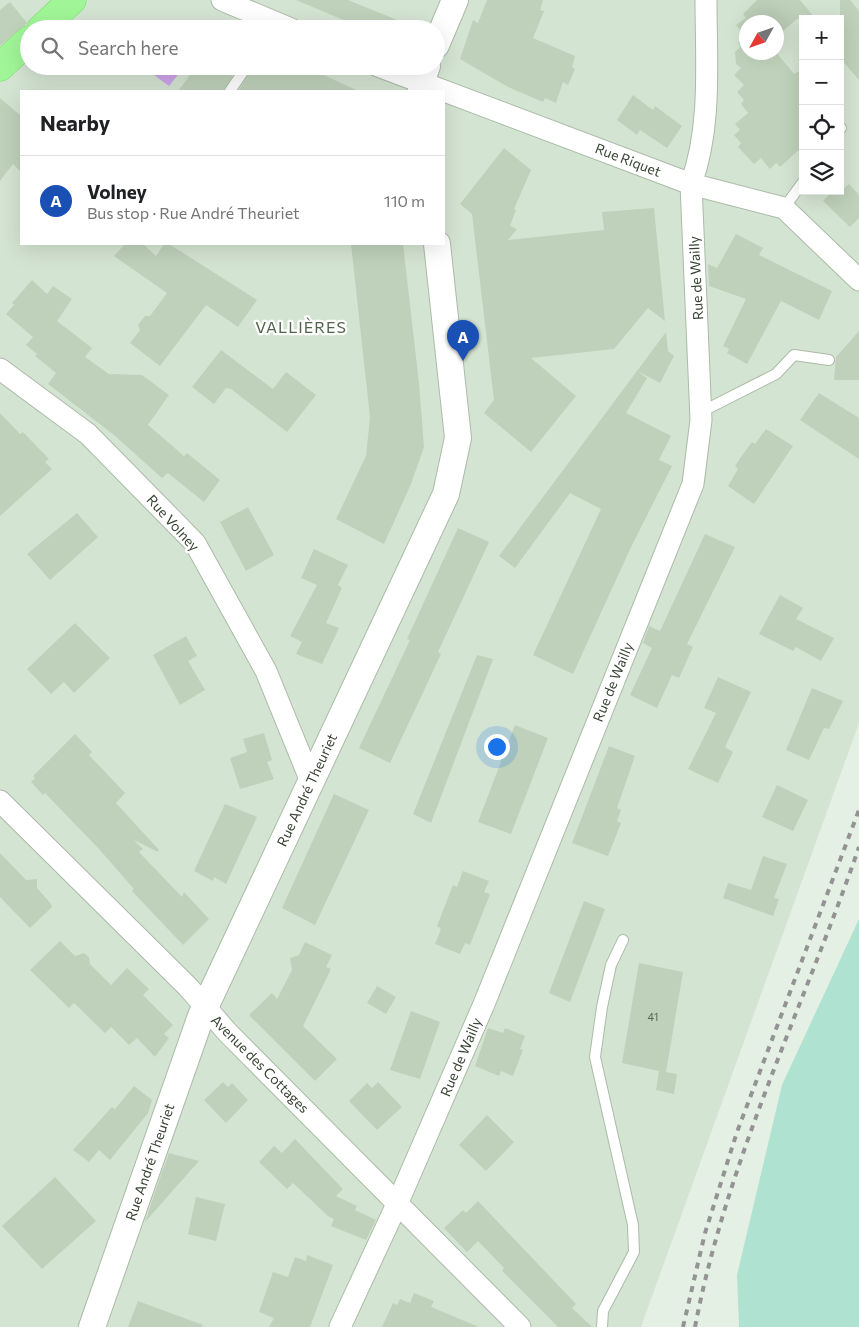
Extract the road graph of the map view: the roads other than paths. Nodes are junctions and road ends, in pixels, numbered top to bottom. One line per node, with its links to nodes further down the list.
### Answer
1 (72, 0): 5 (main road)
2 (222, 0): 6 (street)
3 (456, 0): 7 (street)
4 (706, 0): 14 (street, Rue de Wailly)
5 (51, 20)
6 (258, 20)
7 (445, 25)
8 (20, 48): 9 (main road)
9 (0, 67)
10 (241, 75): 13 (lane)
11 (407, 75): 12 (street, Rue Riquet)
12 (423, 80): 14 (street, Rue Riquet)
13 (231, 90)
14 (691, 184): 16 (street, Rue Riquet); 21 (street, Rue de Wailly)
15 (799, 187): 16 (lane)
16 (784, 208): 18 (street, Rue Riquet)
17 (437, 245): 22 (street, Rue André Theuriet)
18 (859, 280)
19 (829, 360): 21 (lane)
20 (0, 369): 22 (street, Rue Volney)
21 (701, 412): 26 (street, Rue de Wailly)
22 (310, 779): 25 (street, Rue André Theuriet)
23 (0, 800): 25 (street, Avenue des Cottages)
24 (622, 940): 30 (lane)
25 (205, 1007): 26 (street, Avenue des Cottages); 27 (street, Rue André Theuriet)
26 (398, 1202): 28 (street, Rue de Wailly); 29 (street, Avenue des Cottages)
27 (92, 1327)
28 (340, 1327)
29 (520, 1327)
30 (602, 1327)

